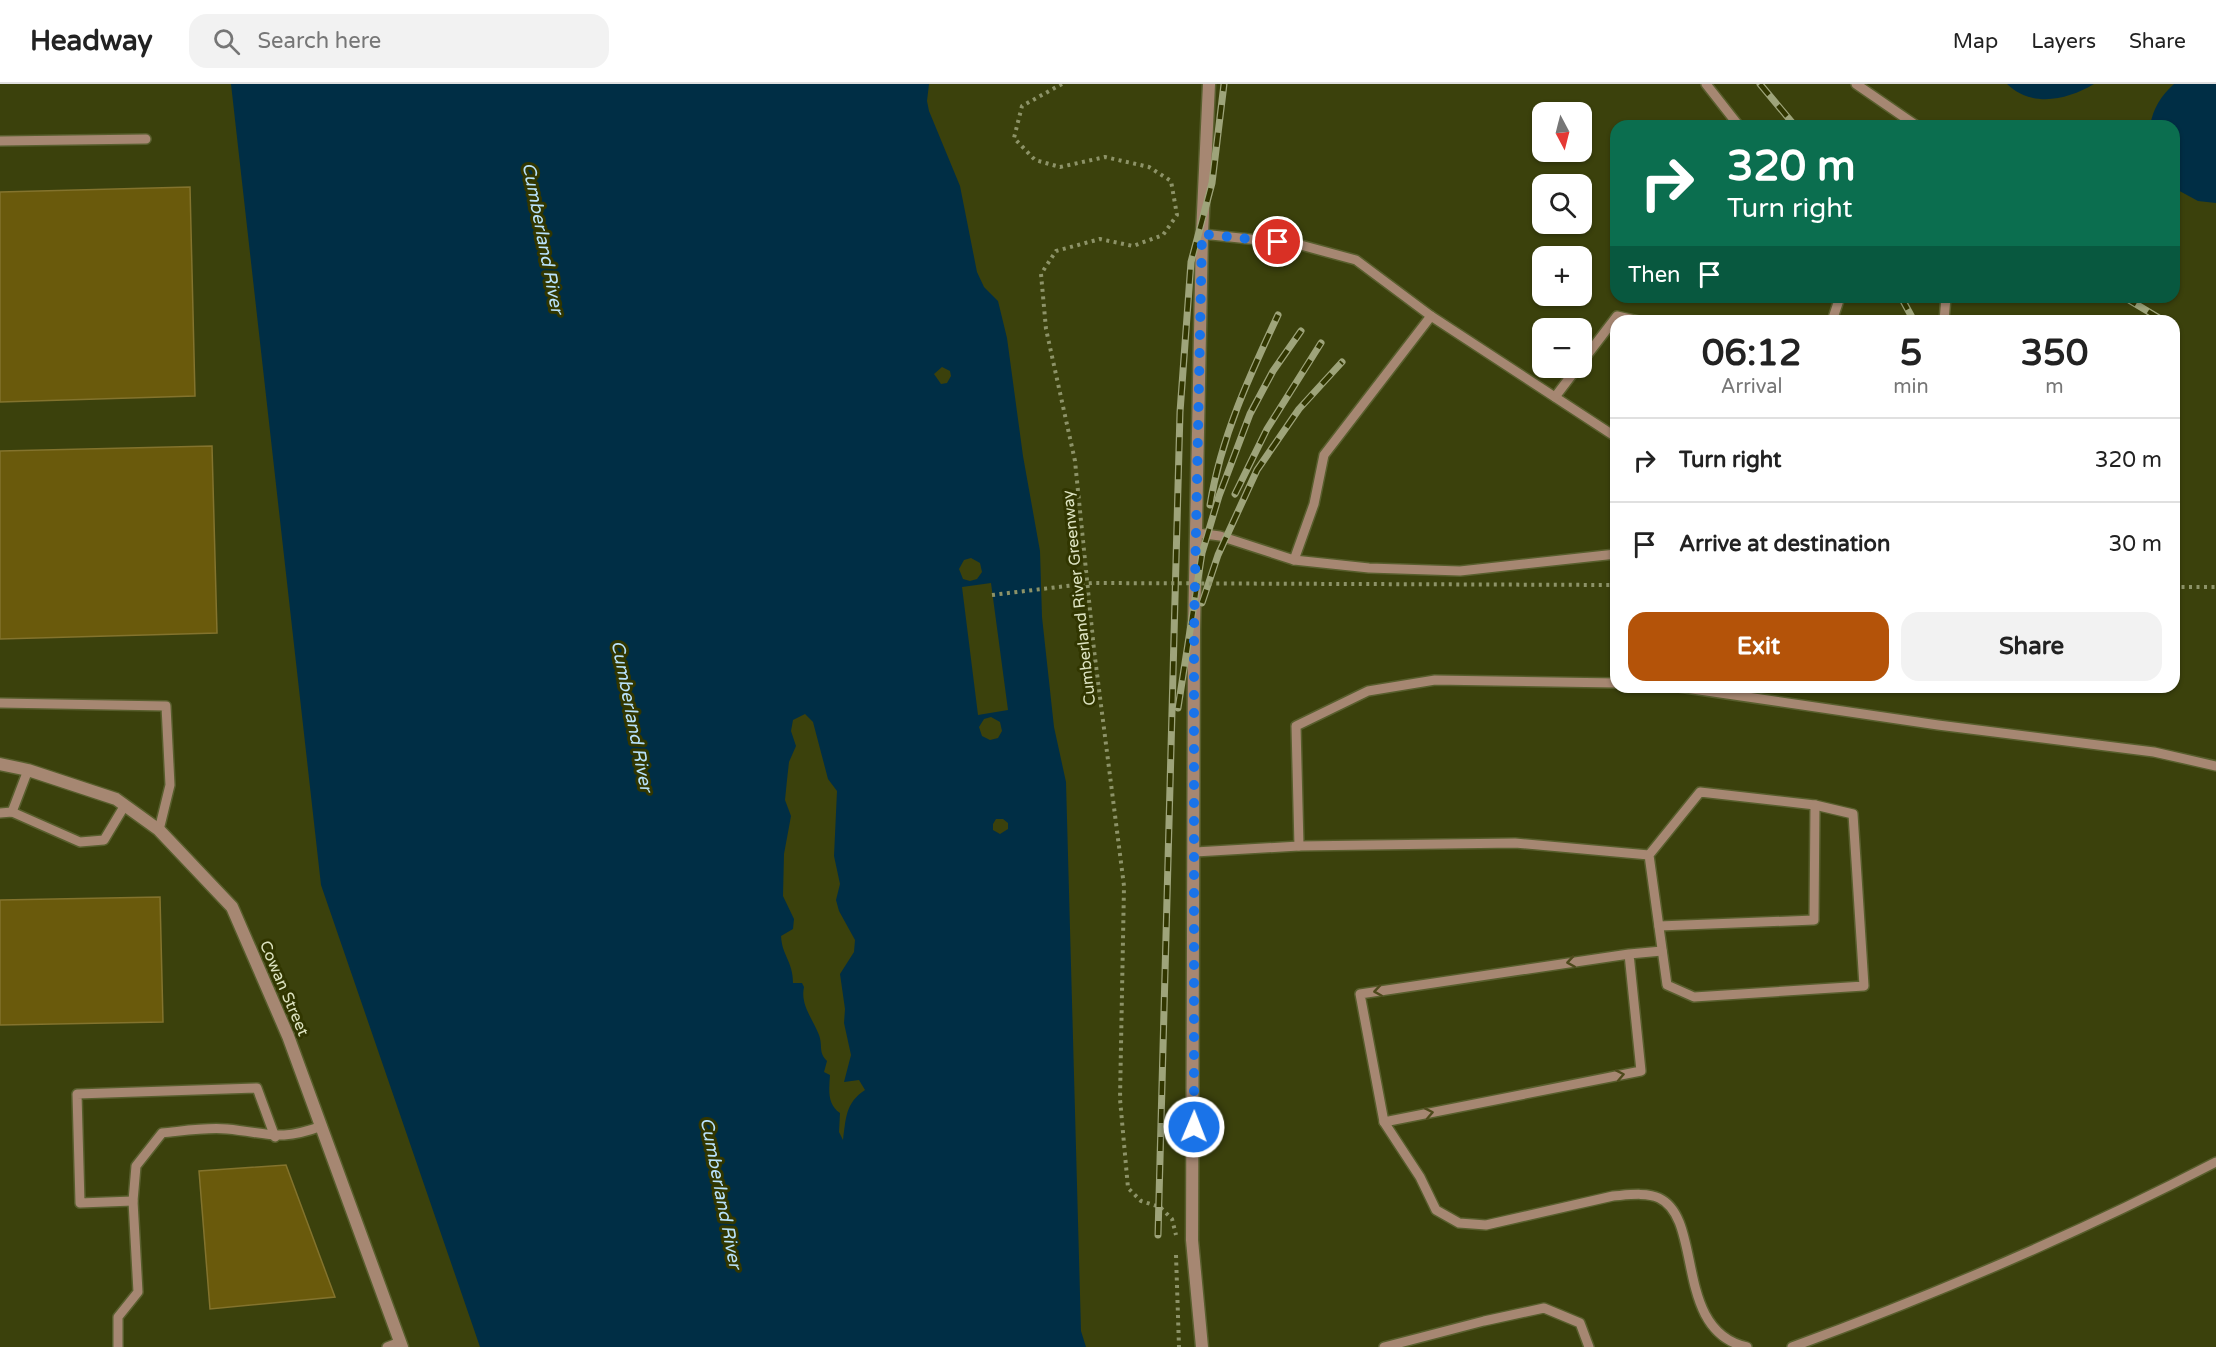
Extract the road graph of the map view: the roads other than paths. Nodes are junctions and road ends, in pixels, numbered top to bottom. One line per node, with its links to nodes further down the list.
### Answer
1 (1209, 84): 8 (street)
2 (1706, 84): 4 (lane)
3 (1856, 84): 5 (lane)
4 (1734, 120)
5 (1908, 120)
6 (146, 139): 7 (lane)
7 (0, 141)
8 (1202, 234): 9 (lane); 15 (street)
9 (1431, 316): 13 (lane); 17 (lane)
10 (1610, 325): 11 (lane)
11 (1592, 349)
12 (1569, 378): 13 (lane)
13 (1555, 397): 14 (lane)
14 (1610, 433)
15 (1197, 533): 17 (lane); 30 (street)
16 (1610, 555): 17 (lane)
17 (1294, 560)
18 (1610, 683): 29 (lane)
19 (1720, 693): 22 (lane)
20 (0, 703): 28 (lane)
21 (0, 764): 23 (street, Cowan Street)
22 (2216, 766)
23 (28, 770): 24 (street, Cowan Street); 26 (lane)
24 (125, 805): 26 (lane); 28 (street, Cowan Street)
25 (1815, 805): 31 (lane); 32 (lane); 33 (lane)
26 (12, 812): 27 (lane)
27 (0, 813)
28 (159, 830): 36 (street, Cowan Street)
29 (1299, 846): 30 (lane); 31 (lane)
30 (1195, 852): 43 (street)
31 (1649, 855): 32 (lane)
32 (1659, 926): 33 (lane)
33 (1662, 951): 34 (lane)
34 (1629, 954): 35 (lane, one-way to 34); 35 (lane, one-way to 35)
35 (1383, 1122): 46 (lane)
36 (322, 1126): 37 (lane); 40 (street, Cowan Street)
37 (275, 1137): 39 (lane); 39 (lane)
38 (2216, 1162): 47 (lane)
39 (133, 1201): 41 (lane)
40 (401, 1344): 42 (lane)
41 (118, 1347)
42 (387, 1347)
43 (1202, 1347)
44 (1384, 1347): 45 (lane)
45 (1589, 1347)
46 (1748, 1347)
47 (1792, 1347)

